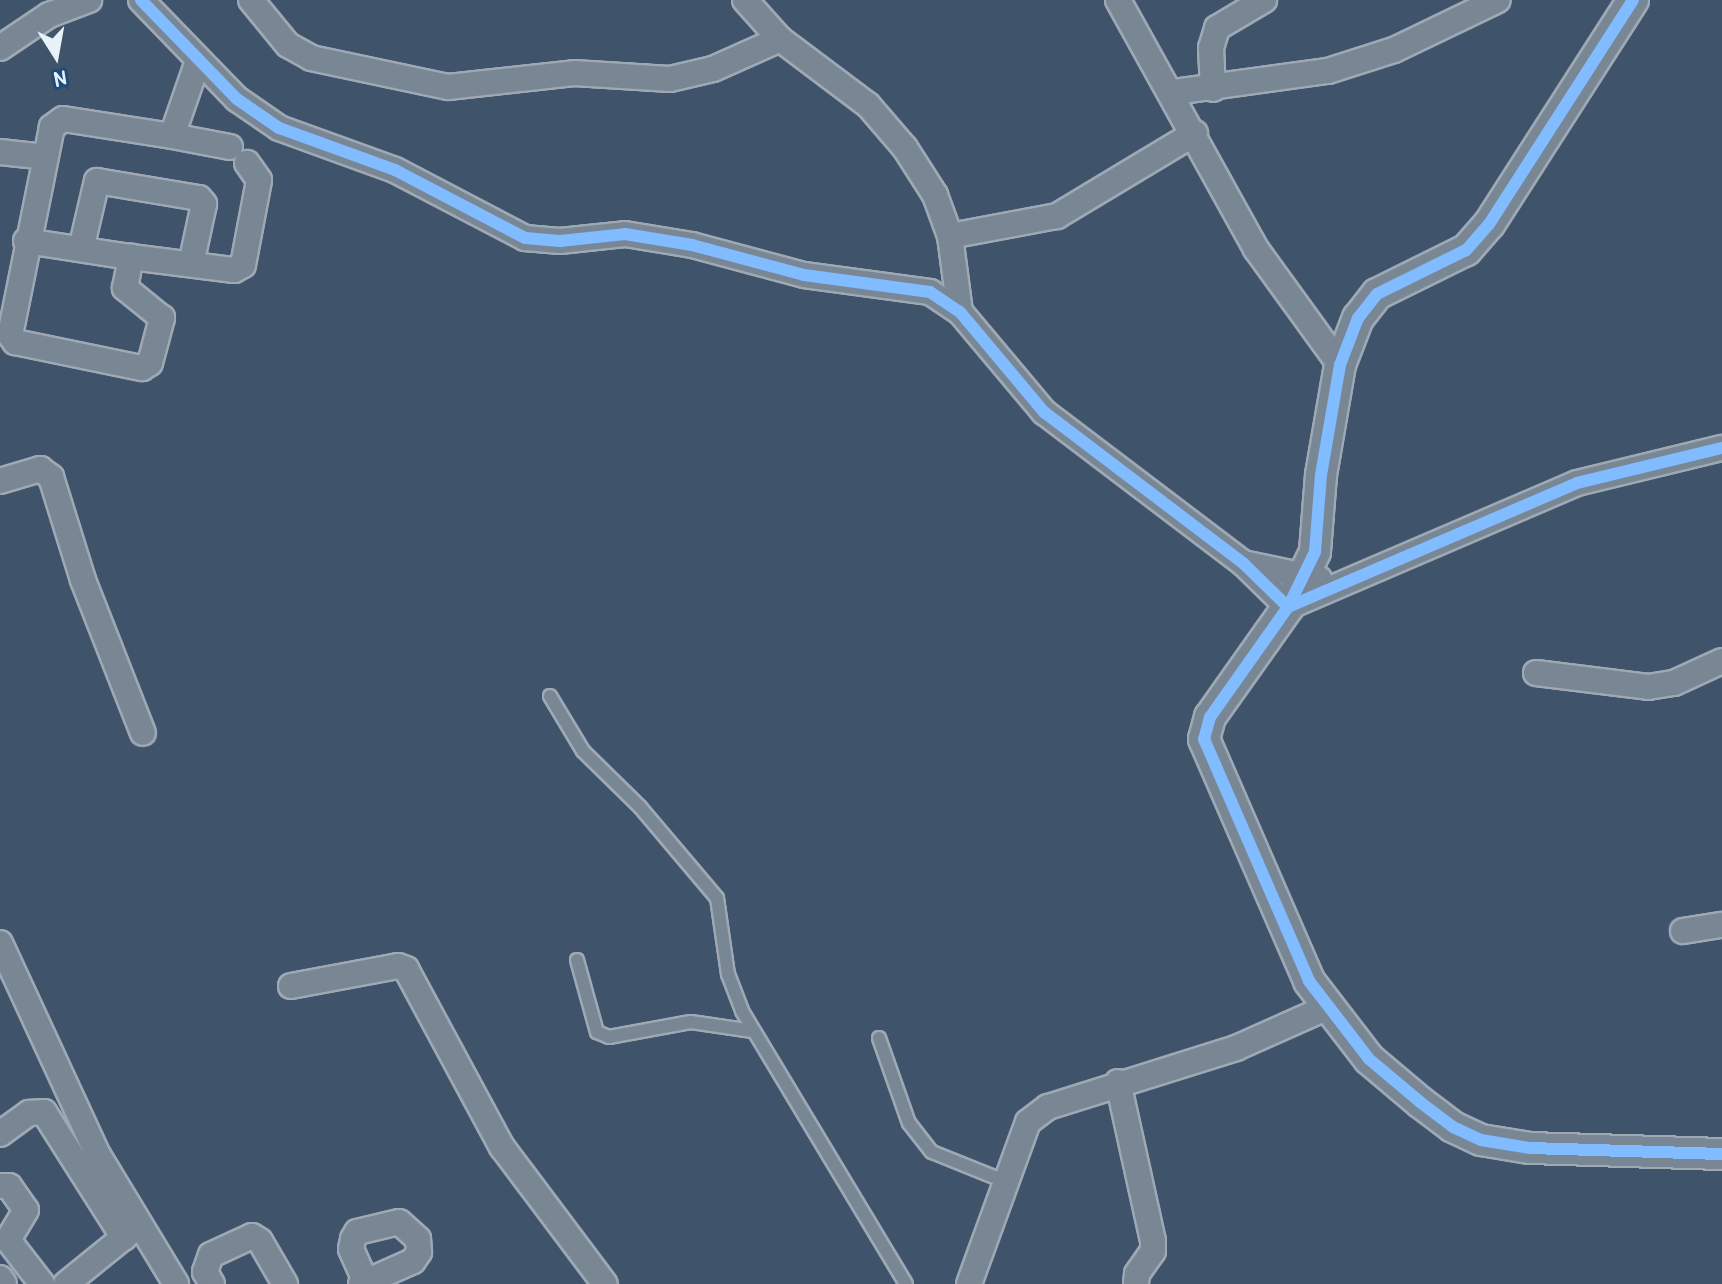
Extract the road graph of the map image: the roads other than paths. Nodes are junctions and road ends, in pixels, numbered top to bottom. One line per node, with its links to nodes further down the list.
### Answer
1 (89, 0): 9 (street)
2 (141, 0): 12 (street)
3 (251, 0): 10 (street)
4 (745, 0): 10 (street)
5 (1118, 0): 14 (street)
6 (1264, 0): 13 (street)
7 (1498, 0): 13 (street)
8 (1633, 0): 26 (street)
9 (38, 9): 11 (street)
10 (780, 39): 19 (street)
11 (0, 48)
12 (198, 61): 16 (street); 24 (street)
13 (1213, 89): 14 (street)
14 (1174, 92): 15 (street)
15 (1195, 133): 19 (street); 26 (street)
16 (172, 136): 18 (street); 23 (street)
17 (0, 152): 18 (street)
18 (45, 157): 20 (street)
19 (950, 236): 24 (street)
20 (26, 241): 21 (street); 25 (street)
21 (81, 249): 22 (street); 23 (street)
22 (131, 257): 23 (street); 25 (street)
23 (191, 264)
24 (960, 312): 29 (street)
25 (6, 318)
26 (1340, 365): 30 (street)
27 (1722, 448): 30 (street)
28 (0, 481): 35 (street)
29 (1243, 563): 30 (street); 31 (street)
30 (1320, 579): 31 (street)
31 (1288, 607): 41 (street)
32 (1722, 661): 33 (street)
33 (1536, 673)
34 (550, 696): 42 (lane)
35 (143, 733)
36 (1722, 925): 37 (street)
37 (1683, 931)
38 (0, 943): 49 (street)
39 (577, 960): 42 (lane)
40 (291, 986): 57 (street)
41 (1328, 1007): 44 (street); 46 (street)
42 (752, 1031): 58 (lane)
43 (879, 1038): 47 (lane)
44 (1118, 1082): 47 (street); 60 (street)
45 (0, 1134): 49 (street)
46 (1722, 1154)
47 (1004, 1181): 59 (street)
48 (0, 1186): 52 (street)
49 (132, 1231): 53 (street); 54 (street)
50 (0, 1278): 51 (street)
51 (4, 1284)
52 (42, 1284)
53 (66, 1284)
54 (176, 1284)
55 (212, 1284): 56 (street)
56 (285, 1284)
57 (605, 1284)
58 (906, 1284)
59 (969, 1284)
60 (1136, 1284)

